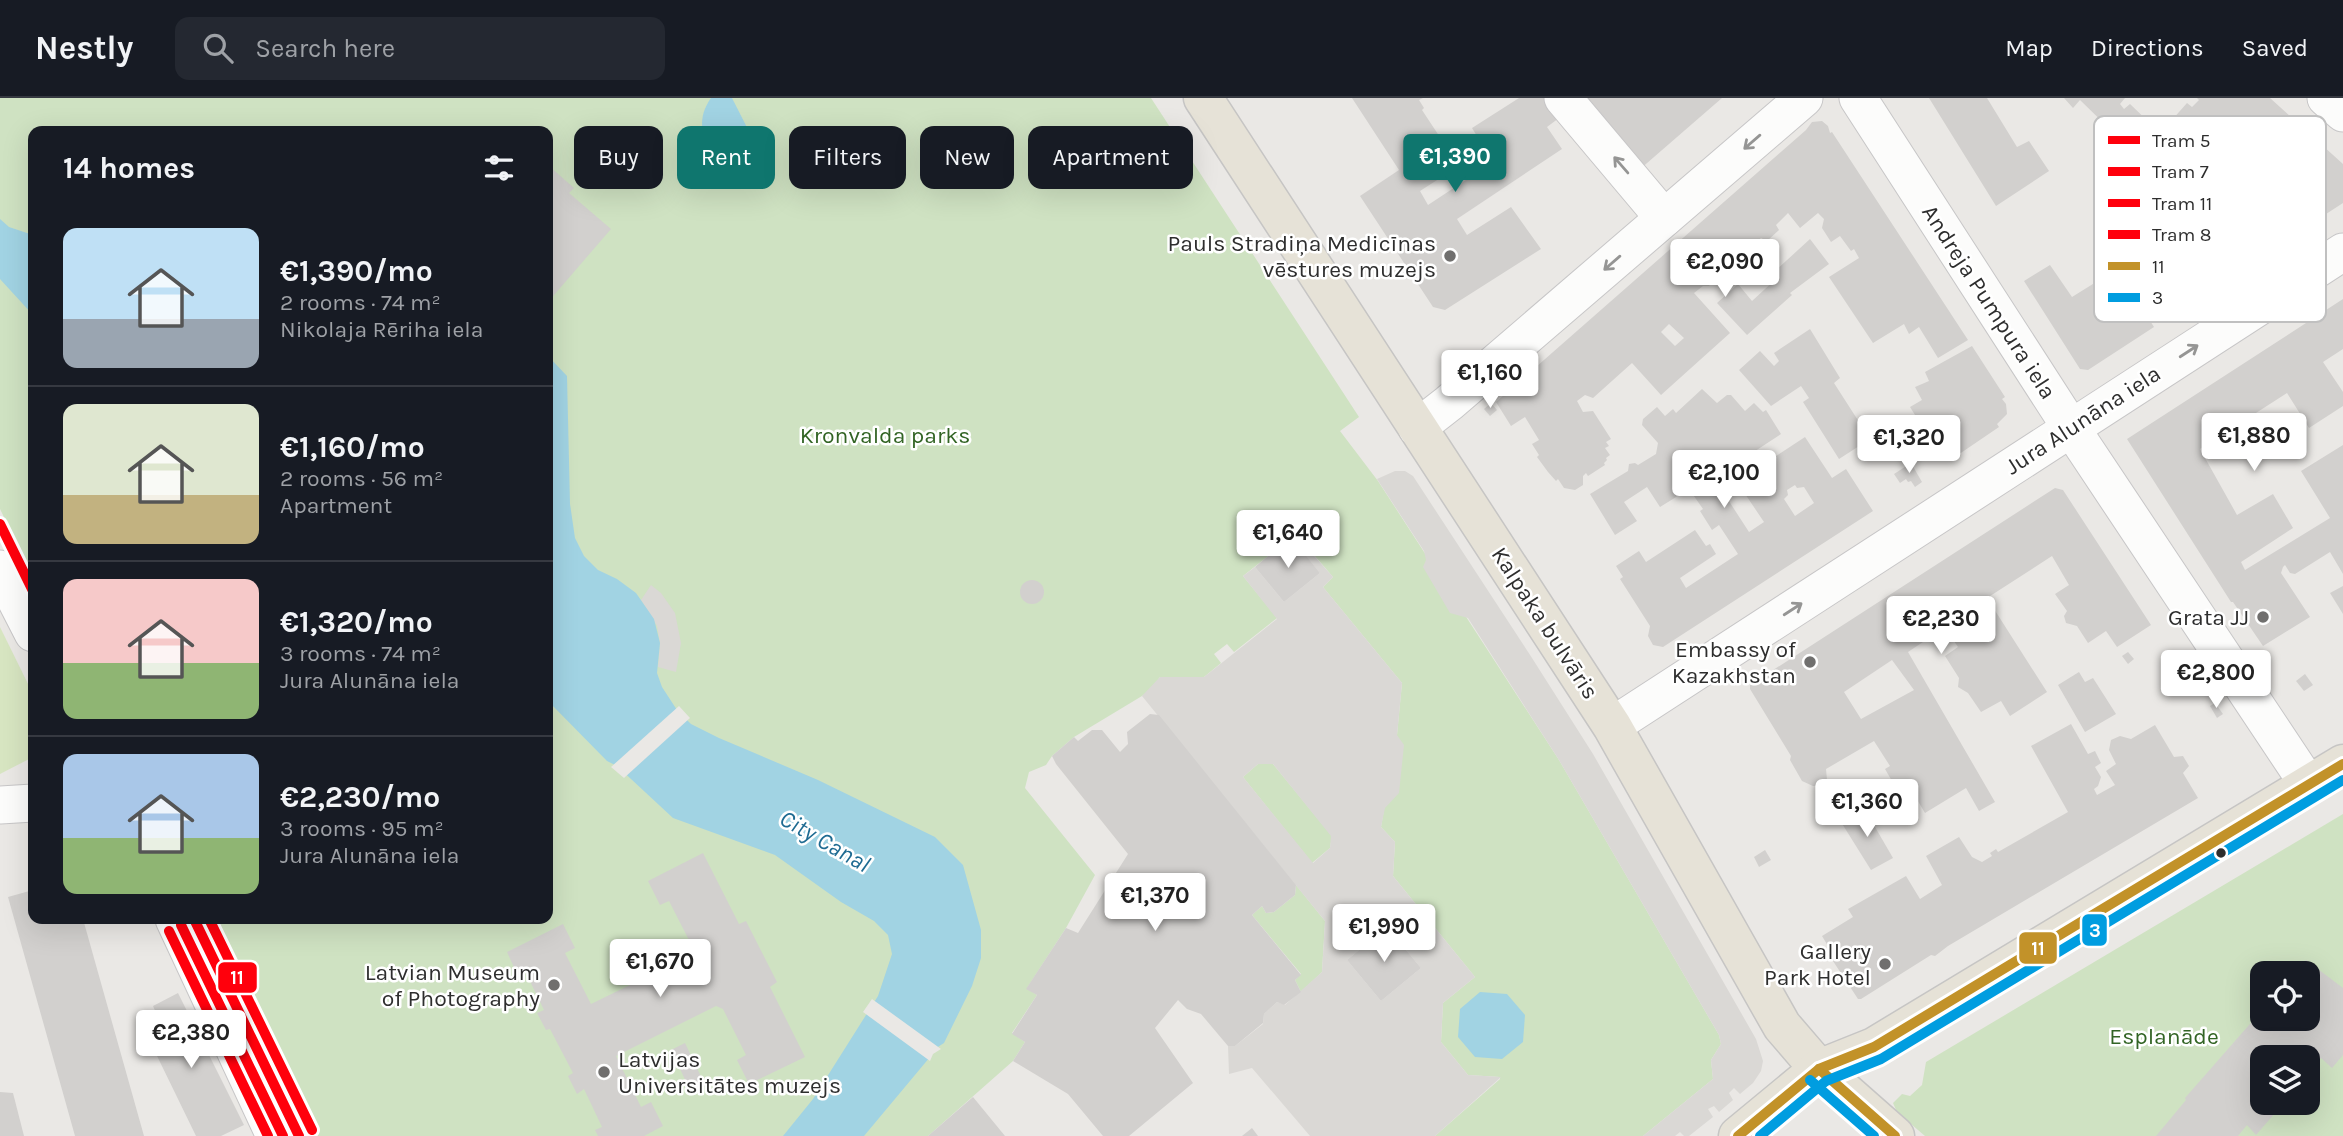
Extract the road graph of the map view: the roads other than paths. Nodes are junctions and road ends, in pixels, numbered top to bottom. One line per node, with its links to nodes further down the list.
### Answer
1 (1203, 98): 11 (main road, Kalpaka bulvāris)
2 (1563, 98): 7 (street, one-way to 2)
3 (1804, 98): 7 (street, one-way to 7)
4 (1858, 98): 12 (street, Andreja Pumpura iela)
5 (2326, 98): 6 (street)
6 (2343, 113)
7 (1664, 218): 11 (street, one-way to 11)
8 (2343, 252): 9 (street, Jura Alunāna iela, one-way to 8)
9 (2326, 263)
10 (2235, 322): 12 (street, Jura Alunāna iela, one-way to 10)
11 (1417, 428): 15 (main road, Kalpaka bulvāris)
12 (2071, 428): 15 (street, Jura Alunāna iela, one-way to 12); 17 (street, Andreja Pumpura iela)
13 (0, 569): 14 (street)
14 (28, 623)
15 (1612, 726): 21 (main road, Kalpaka bulvāris)
16 (2343, 764): 17 (main road)
17 (2308, 784): 21 (main road)
18 (28, 803): 19 (street)
19 (0, 805)
20 (176, 924): 22 (street)
21 (1819, 1069): 23 (main road); 24 (main road, Kalpaka bulvāris)
22 (275, 1136)
23 (1738, 1136)
24 (1895, 1136)

